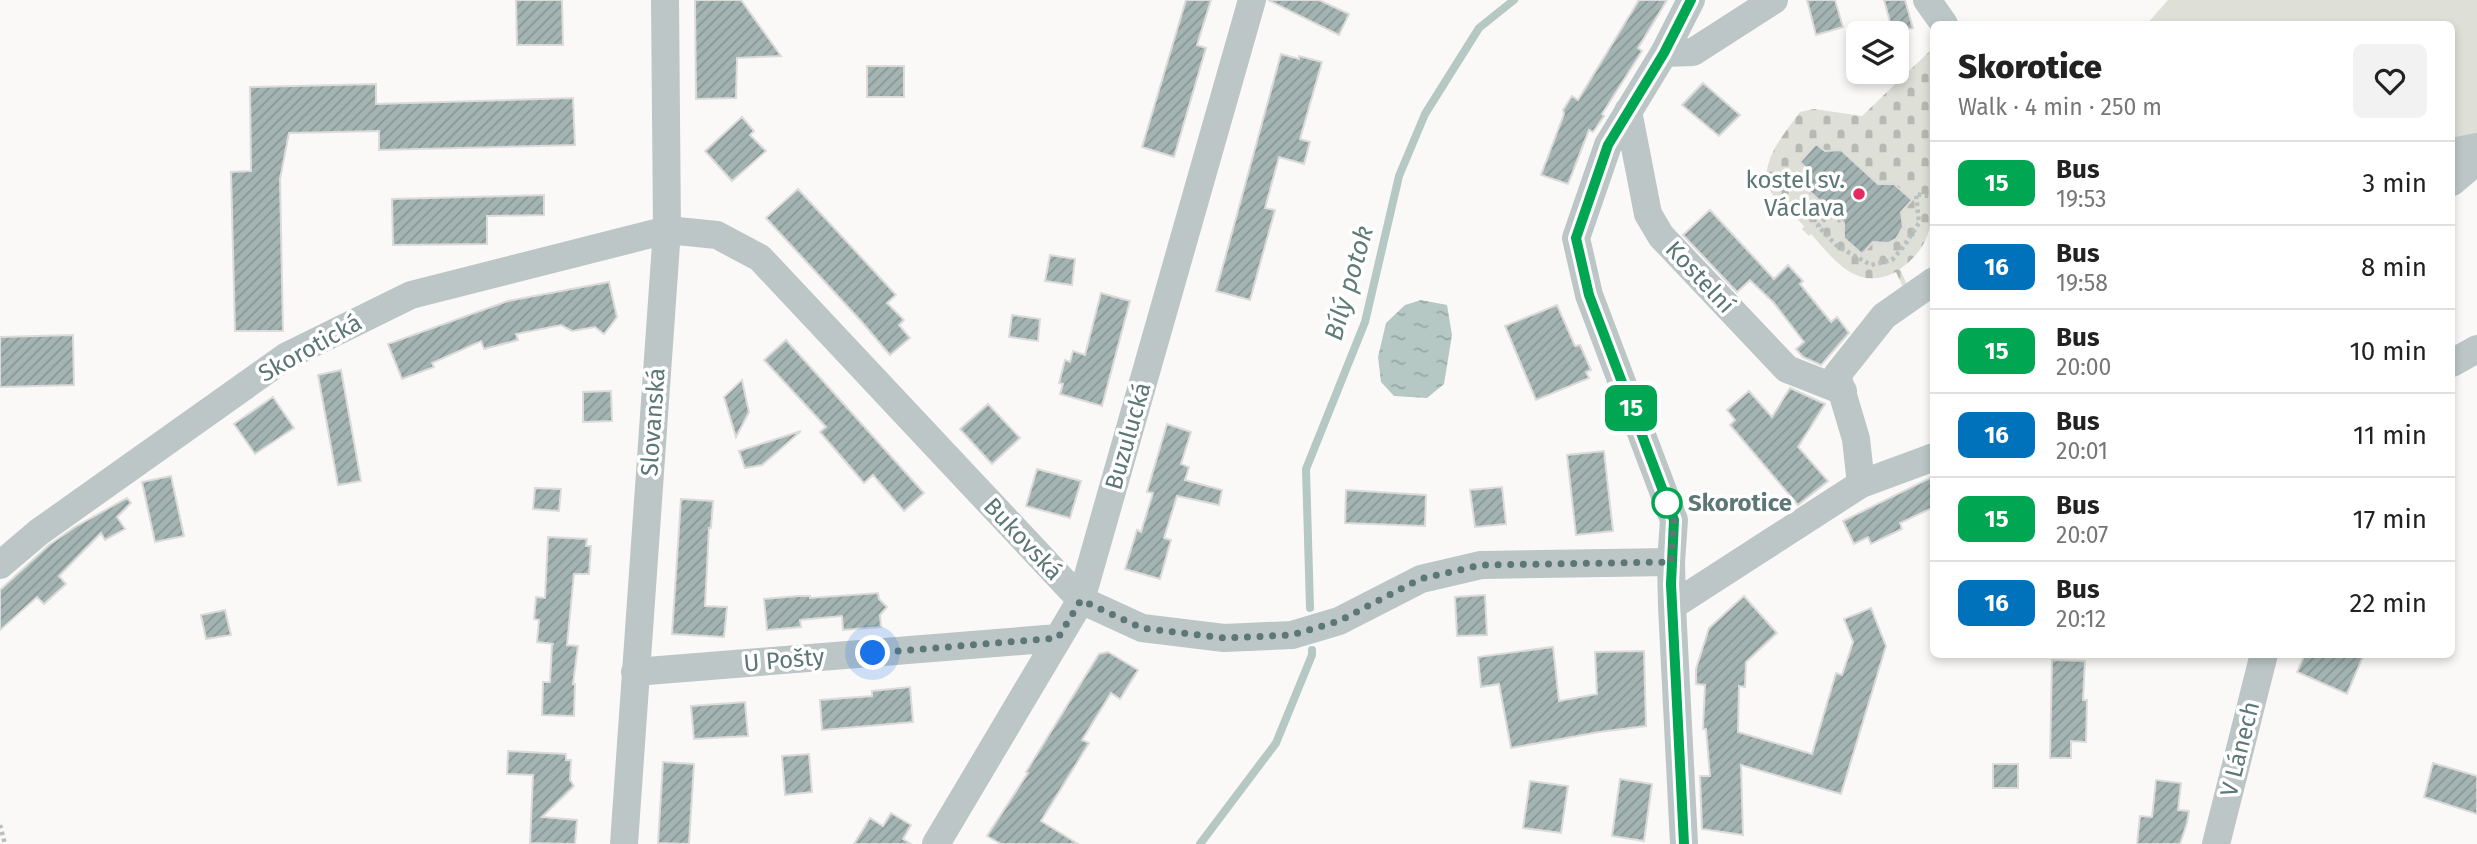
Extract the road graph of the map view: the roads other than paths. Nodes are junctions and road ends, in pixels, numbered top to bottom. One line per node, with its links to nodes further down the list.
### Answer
1 (665, 0): 13 (street, Slovanská)
2 (1252, 0): 20 (street, Buzulucká)
3 (1691, 0): 7 (street)
4 (1774, 0): 7 (street)
5 (1927, 0): 6 (street)
6 (1942, 21)
7 (1664, 53): 8 (street)
8 (1628, 111): 15 (street, Kostelní); 18 (street)
9 (2477, 147): 10 (street)
10 (2455, 151)
11 (2477, 161): 12 (street)
12 (2455, 179)
13 (667, 230): 19 (street, Skorotická); 20 (street, Bukovská); 24 (street, Slovanská)
14 (1930, 284): 15 (street)
15 (1843, 391): 17 (street)
16 (1930, 458): 17 (street)
17 (1861, 484): 21 (street)
18 (1671, 562): 20 (street, Bukovská); 21 (street)
19 (0, 565)
20 (1081, 600): 22 (street, Buzulucká)
21 (1672, 606): 27 (street)
22 (1058, 638): 24 (street, U Pošty); 26 (street, Buzulucká)
23 (2263, 658): 28 (street, V Lánech)
24 (635, 672): 25 (street, Slovanská)
25 (624, 844)
26 (936, 844)
27 (1684, 844)
28 (2216, 844)

